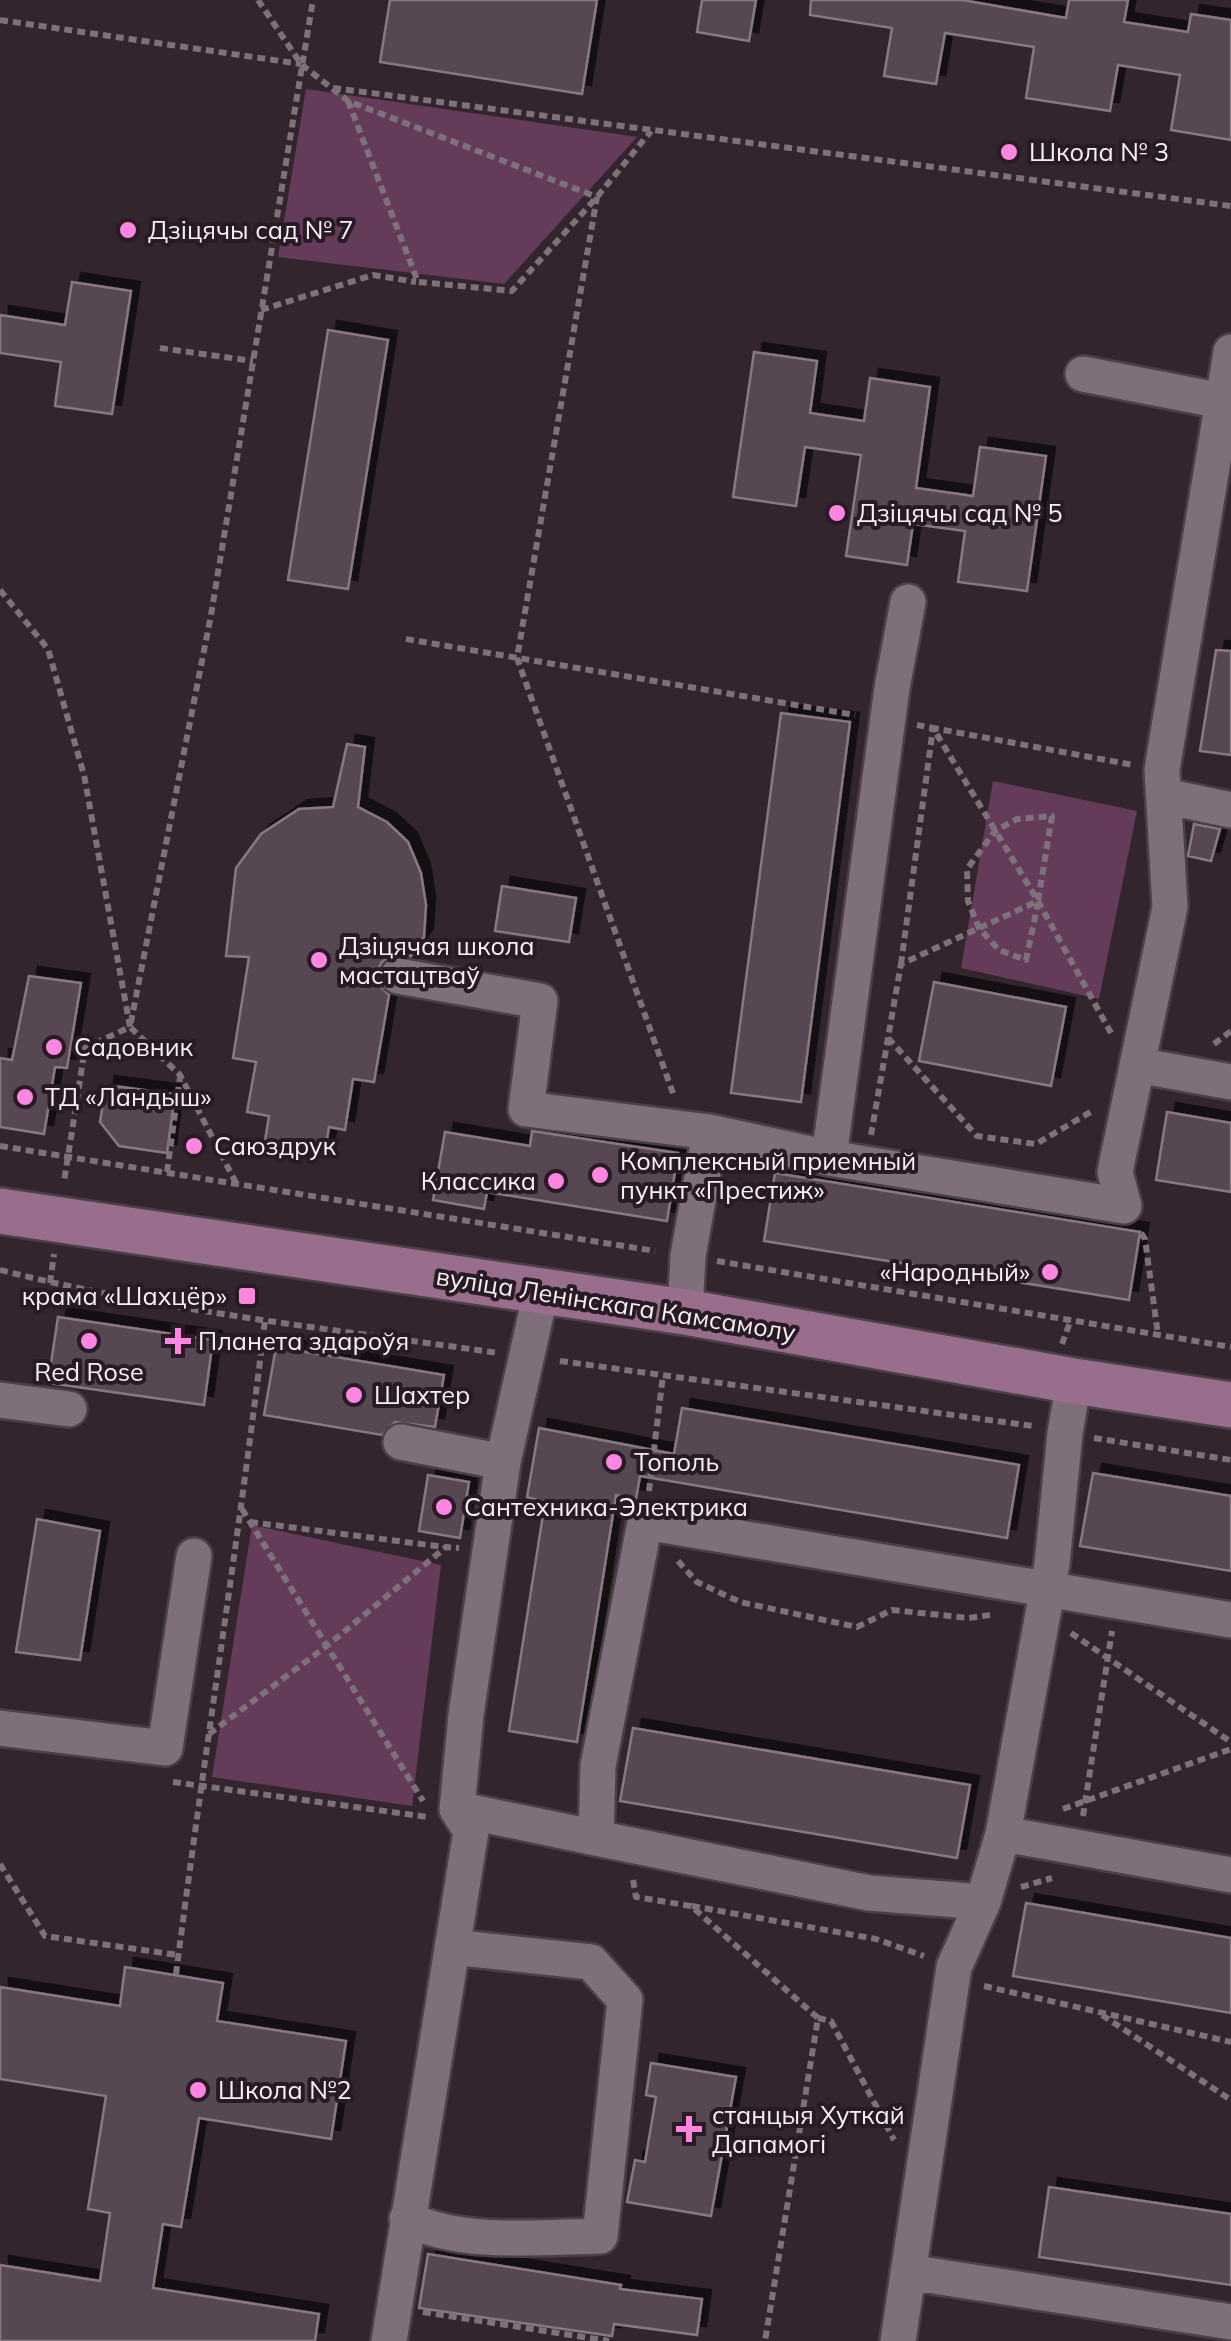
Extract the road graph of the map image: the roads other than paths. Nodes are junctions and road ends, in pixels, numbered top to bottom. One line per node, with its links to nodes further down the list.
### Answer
1 (1231, 352): 3 (lane)
2 (1083, 374): 3 (lane)
3 (1222, 401): 5 (lane)
4 (908, 602): 11 (lane)
5 (1163, 783): 6 (lane); 8 (lane)
6 (1231, 810)
7 (398, 976): 10 (lane)
8 (1128, 1057): 9 (lane); 11 (lane)
9 (1231, 1082)
10 (698, 1131): 11 (lane); 14 (lane)
11 (829, 1158)
12 (0, 1211): 13 (main road, вуліца Ленінскага Камсамолу)
13 (542, 1292): 14 (main road, вуліца Ленінскага Камсамолу); 20 (lane)
14 (686, 1312): 15 (main road, вуліца Ленінскага Камсамолу)
15 (1074, 1381): 17 (main road, вуліца Ленінскага Камсамолу); 22 (lane)
16 (0, 1400): 18 (lane)
17 (1231, 1405)
18 (69, 1409)
19 (401, 1442): 20 (lane)
20 (503, 1462): 25 (lane)
21 (194, 1556): 24 (lane)
22 (1045, 1592): 23 (lane); 26 (lane); 27 (lane)
23 (1231, 1620)
24 (0, 1728)
25 (457, 1809): 27 (lane); 30 (lane)
26 (1018, 1836): 28 (lane); 29 (lane)
27 (596, 1838): 29 (lane)
28 (1231, 1874)
29 (983, 1902): 32 (lane)
30 (452, 1947): 31 (lane); 31 (lane)
31 (407, 2219): 34 (lane)
32 (908, 2272): 33 (lane); 35 (lane)
33 (1231, 2322)
34 (392, 2324)
35 (898, 2341)

